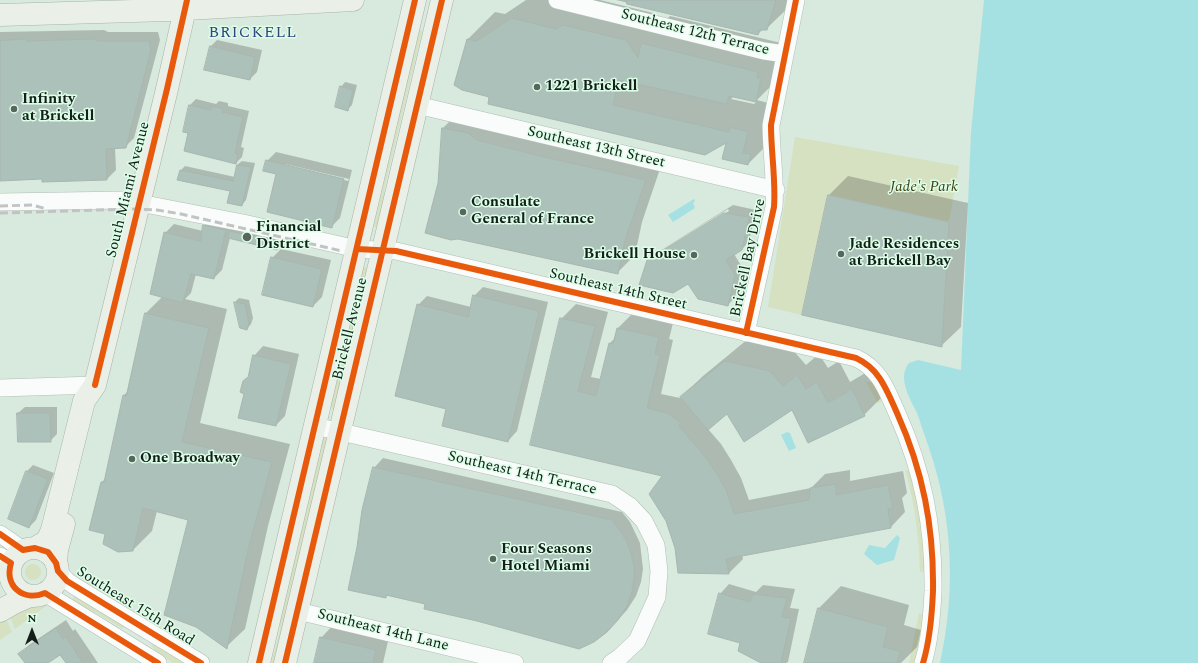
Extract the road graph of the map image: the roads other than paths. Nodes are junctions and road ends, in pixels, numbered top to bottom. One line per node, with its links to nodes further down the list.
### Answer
1 (353, 0): 6 (main road)
2 (415, 0): 13 (main road, Brickell Avenue)
3 (442, 0): 9 (main road, Brickell Avenue)
4 (558, 0): 8 (street, Southeast 12th Terrace)
5 (796, 0): 8 (street, Brickell Bay Drive)
6 (186, 5): 7 (main road); 12 (main road, South Miami Avenue)
7 (0, 15)
8 (785, 54): 10 (street, Brickell Bay Drive)
9 (417, 106): 10 (street, Southeast 13th Street); 14 (main road, Brickell Avenue)
10 (776, 190): 15 (street, Brickell Bay Drive)
11 (0, 202): 12 (street, Southeast 14th Street)
12 (140, 203): 13 (street, Southeast 14th Street); 16 (main road, South Miami Avenue)
13 (357, 249): 14 (street, Southeast 14th Street); 18 (main road, Brickell Avenue)
14 (383, 250): 15 (street, Southeast 14th Street); 19 (main road, Brickell Avenue)
15 (746, 333): 32 (street, Southeast 14th Street)
16 (95, 385): 17 (street); 21 (main road, South Miami Avenue); 22 (main road, South Miami Avenue)
17 (0, 388)
18 (315, 426): 19 (street, Southeast 14th Terrace); 28 (main road, Brickell Avenue)
19 (340, 432): 25 (main road, Brickell Avenue); 31 (street, Southeast 14th Terrace)
20 (0, 534): 21 (street)
21 (13, 565): 22 (main road); 23 (main road)
22 (57, 567): 23 (main road); 27 (street, Southeast 15th Road)
23 (38, 595): 24 (main road); 26 (street)
24 (0, 611)
25 (298, 611): 29 (main road, Brickell Avenue); 30 (street, Southeast 14th Lane)
26 (158, 663)
27 (201, 663)
28 (259, 663)
29 (285, 663)
30 (515, 663)
31 (611, 663)
32 (923, 663)

